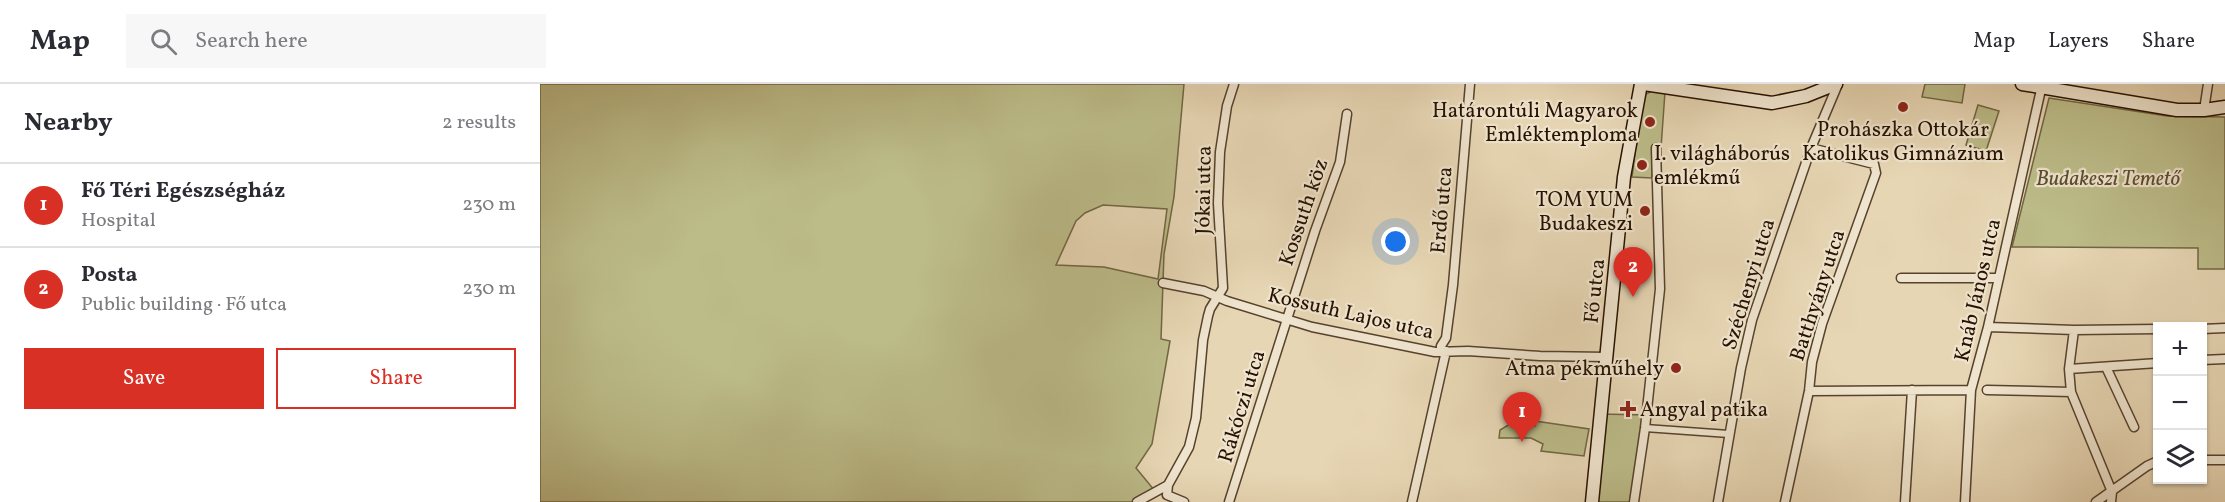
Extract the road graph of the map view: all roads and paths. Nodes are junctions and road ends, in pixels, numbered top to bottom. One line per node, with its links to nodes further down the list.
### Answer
1 (1234, 84): 16 (street, Jókai utca)
2 (1470, 84): 23 (street, Erdő utca)
3 (1642, 84): 4 (main road); 24 (main road, Fő utca)
4 (1837, 84): 12 (street, Széchenyi utca)
5 (2022, 84): 7 (main road)
6 (2208, 84): 9 (street)
7 (2042, 86): 9 (main road); 14 (street, Knáb János utca)
8 (2225, 107): 9 (main road)
9 (2204, 110)
10 (1347, 114): 17 (street, Kossuth köz)
11 (1656, 148): 36 (street)
12 (1811, 148): 33 (street, Batthyány utca); 37 (street, Széchenyi utca)
13 (1901, 278): 14 (street)
14 (1999, 278): 18 (street, Knáb János utca)
15 (1163, 283): 16 (street, Kossuth Lajos utca)
16 (1219, 297): 17 (street, Kossuth Lajos utca); 41 (street, Jókai utca)
17 (1286, 320): 23 (street, Kossuth Lajos utca); 45 (street, Rákóczi utca)
18 (1988, 327): 22 (street); 31 (street, Knáb János utca)
19 (2225, 328): 21 (street)
20 (2153, 329): 22 (street)
21 (2207, 329)
22 (2074, 330): 29 (street)
23 (1446, 351): 24 (street, Kossuth Lajos utca); 46 (street)
24 (1607, 357): 47 (main road, Fő utca)
25 (2225, 359): 26 (street)
26 (2207, 360)
27 (2153, 363): 28 (street)
28 (2106, 367): 29 (street); 35 (street)
29 (2069, 369): 34 (street)
30 (1912, 390): 31 (street); 33 (street); 51 (street)
31 (1971, 390): 52 (street, Knáb János utca)
32 (1988, 390): 34 (street)
33 (1809, 391): 50 (street, Batthyány utca)
34 (2071, 392): 42 (street)
35 (2134, 427)
36 (1645, 428): 37 (street); 48 (street)
37 (1729, 434): 49 (street, Széchenyi utca)
38 (2207, 460): 39 (street)
39 (2225, 460)
40 (2153, 463): 42 (street)
41 (1168, 485): 43 (street); 44 (street)
42 (2112, 492): 53 (street); 54 (street)
43 (1137, 502)
44 (1184, 502)
45 (1229, 502)
46 (1412, 502)
47 (1592, 502)
48 (1634, 502)
49 (1718, 502)
50 (1785, 502)
51 (1905, 502)
52 (1965, 502)
53 (2096, 502)
54 (2111, 502)

